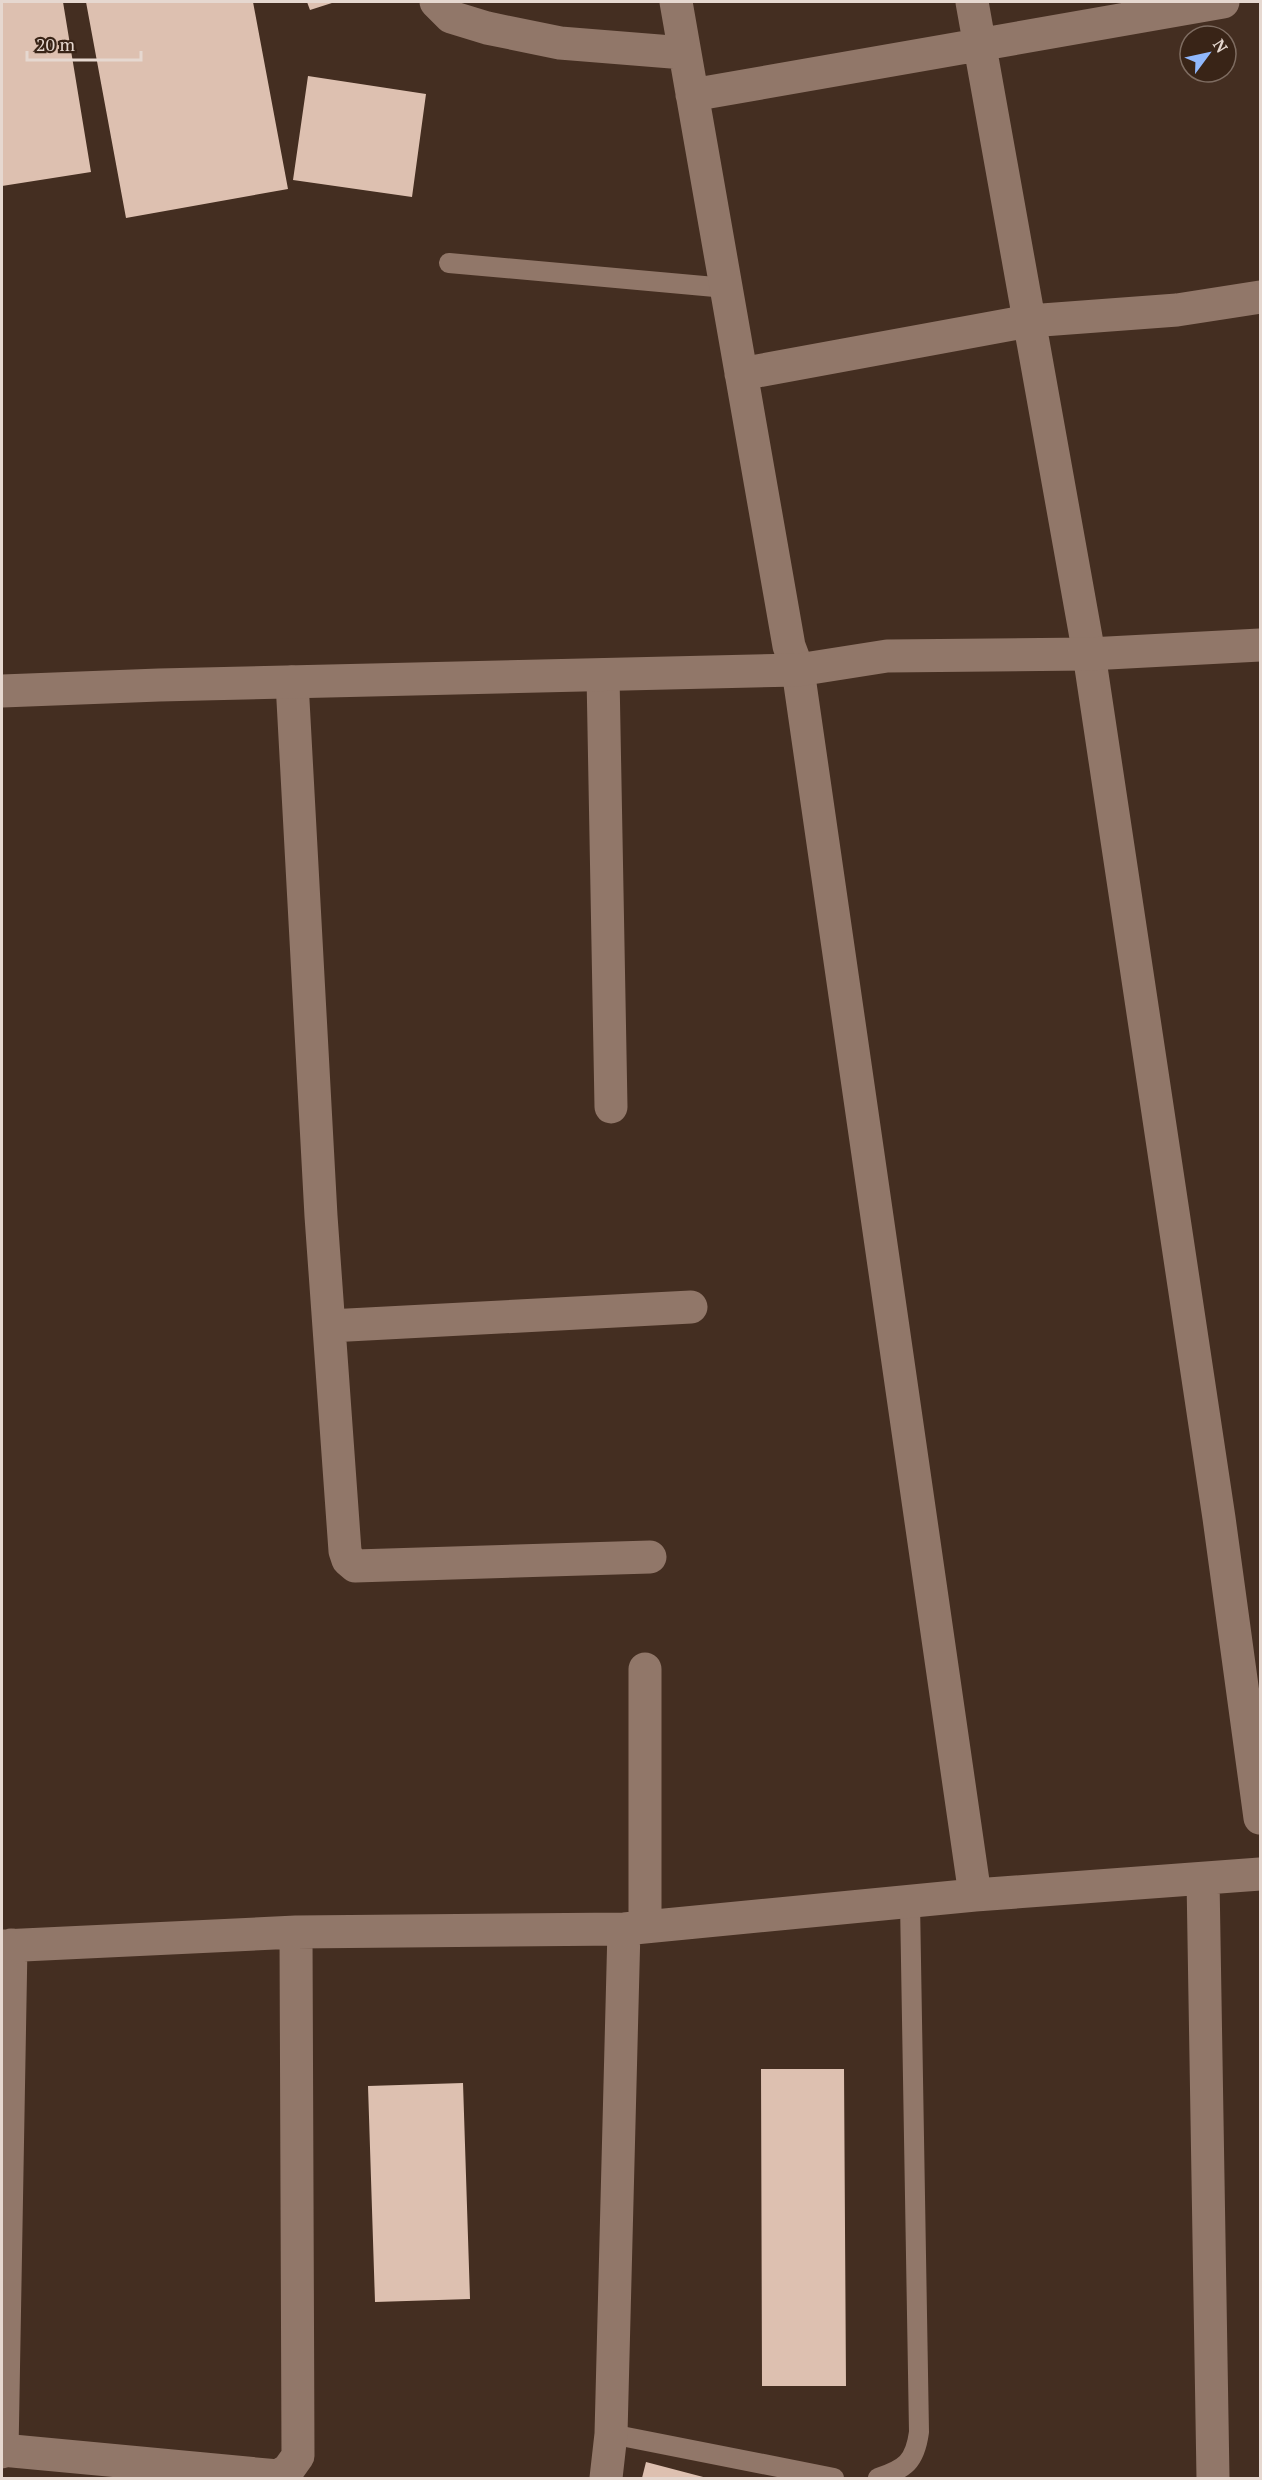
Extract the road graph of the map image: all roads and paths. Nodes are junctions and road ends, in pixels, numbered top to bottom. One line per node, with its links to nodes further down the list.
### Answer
1 (436, 2): 6 (street)
2 (676, 2): 6 (street)
3 (972, 2): 5 (street)
4 (1223, 2): 5 (street)
5 (979, 43): 7 (street); 11 (street)
6 (684, 53): 7 (street)
7 (692, 95): 9 (street)
8 (449, 263): 9 (lane)
9 (726, 288): 12 (street)
10 (1260, 297): 11 (street)
11 (1029, 321): 12 (street); 14 (street)
12 (741, 374): 15 (street)
13 (1260, 645): 14 (street)
14 (1089, 654): 15 (street); 24 (street)
15 (798, 670): 16 (street); 27 (street)
16 (603, 675): 17 (street); 19 (street)
17 (292, 682): 18 (street); 21 (street)
18 (2, 691)
19 (611, 1107)
20 (691, 1307): 21 (street)
21 (329, 1326): 22 (street)
22 (650, 1557)
23 (645, 1669): 29 (street)
24 (1260, 1818)
25 (1260, 1874): 26 (street)
26 (1203, 1879): 27 (street); 37 (street)
27 (975, 1896): 28 (street)
28 (910, 1902): 29 (street); 36 (lane)
29 (634, 1928): 30 (street); 32 (street)
30 (296, 1932): 31 (street); 33 (street)
31 (6, 1945): 33 (street)
32 (611, 2434): 34 (street); 35 (lane)
33 (2, 2451)
34 (606, 2478)
35 (834, 2478)
36 (878, 2478)
37 (1212, 2478)

